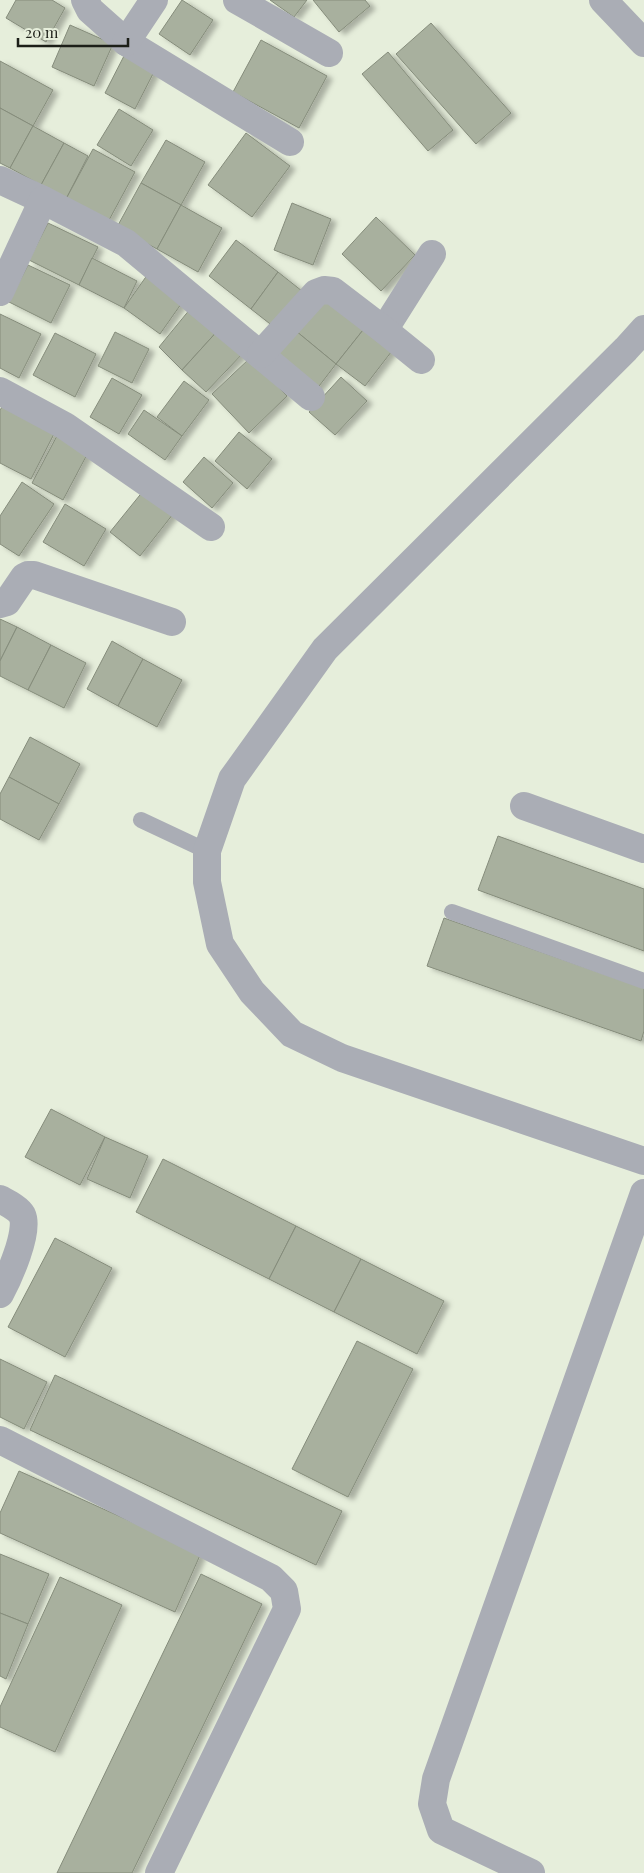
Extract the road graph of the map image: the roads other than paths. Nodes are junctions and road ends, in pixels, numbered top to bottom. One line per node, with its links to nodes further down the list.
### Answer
1 (85, 0): 5 (street)
2 (154, 0): 5 (street)
3 (237, 0): 7 (street)
4 (603, 0): 6 (street)
5 (126, 42): 8 (street)
6 (644, 43)
7 (329, 53)
8 (290, 142)
9 (0, 180): 10 (street)
10 (43, 200): 12 (street); 15 (street)
11 (432, 254): 14 (street)
12 (0, 292)
13 (644, 329): 25 (street)
14 (384, 330): 15 (street); 16 (street)
15 (261, 354): 18 (street)
16 (420, 360)
17 (0, 391): 19 (street)
18 (311, 397)
19 (212, 527)
20 (0, 604): 21 (street)
21 (172, 622)
22 (524, 806): 24 (street)
23 (141, 820): 25 (lane)
24 (644, 850)
25 (207, 852): 28 (street)
26 (452, 912): 27 (lane)
27 (644, 981)
28 (644, 1161)
29 (644, 1193): 34 (street)
30 (0, 1199): 31 (street)
31 (0, 1294)
32 (0, 1440): 33 (street)
33 (159, 1873)
34 (531, 1873)

